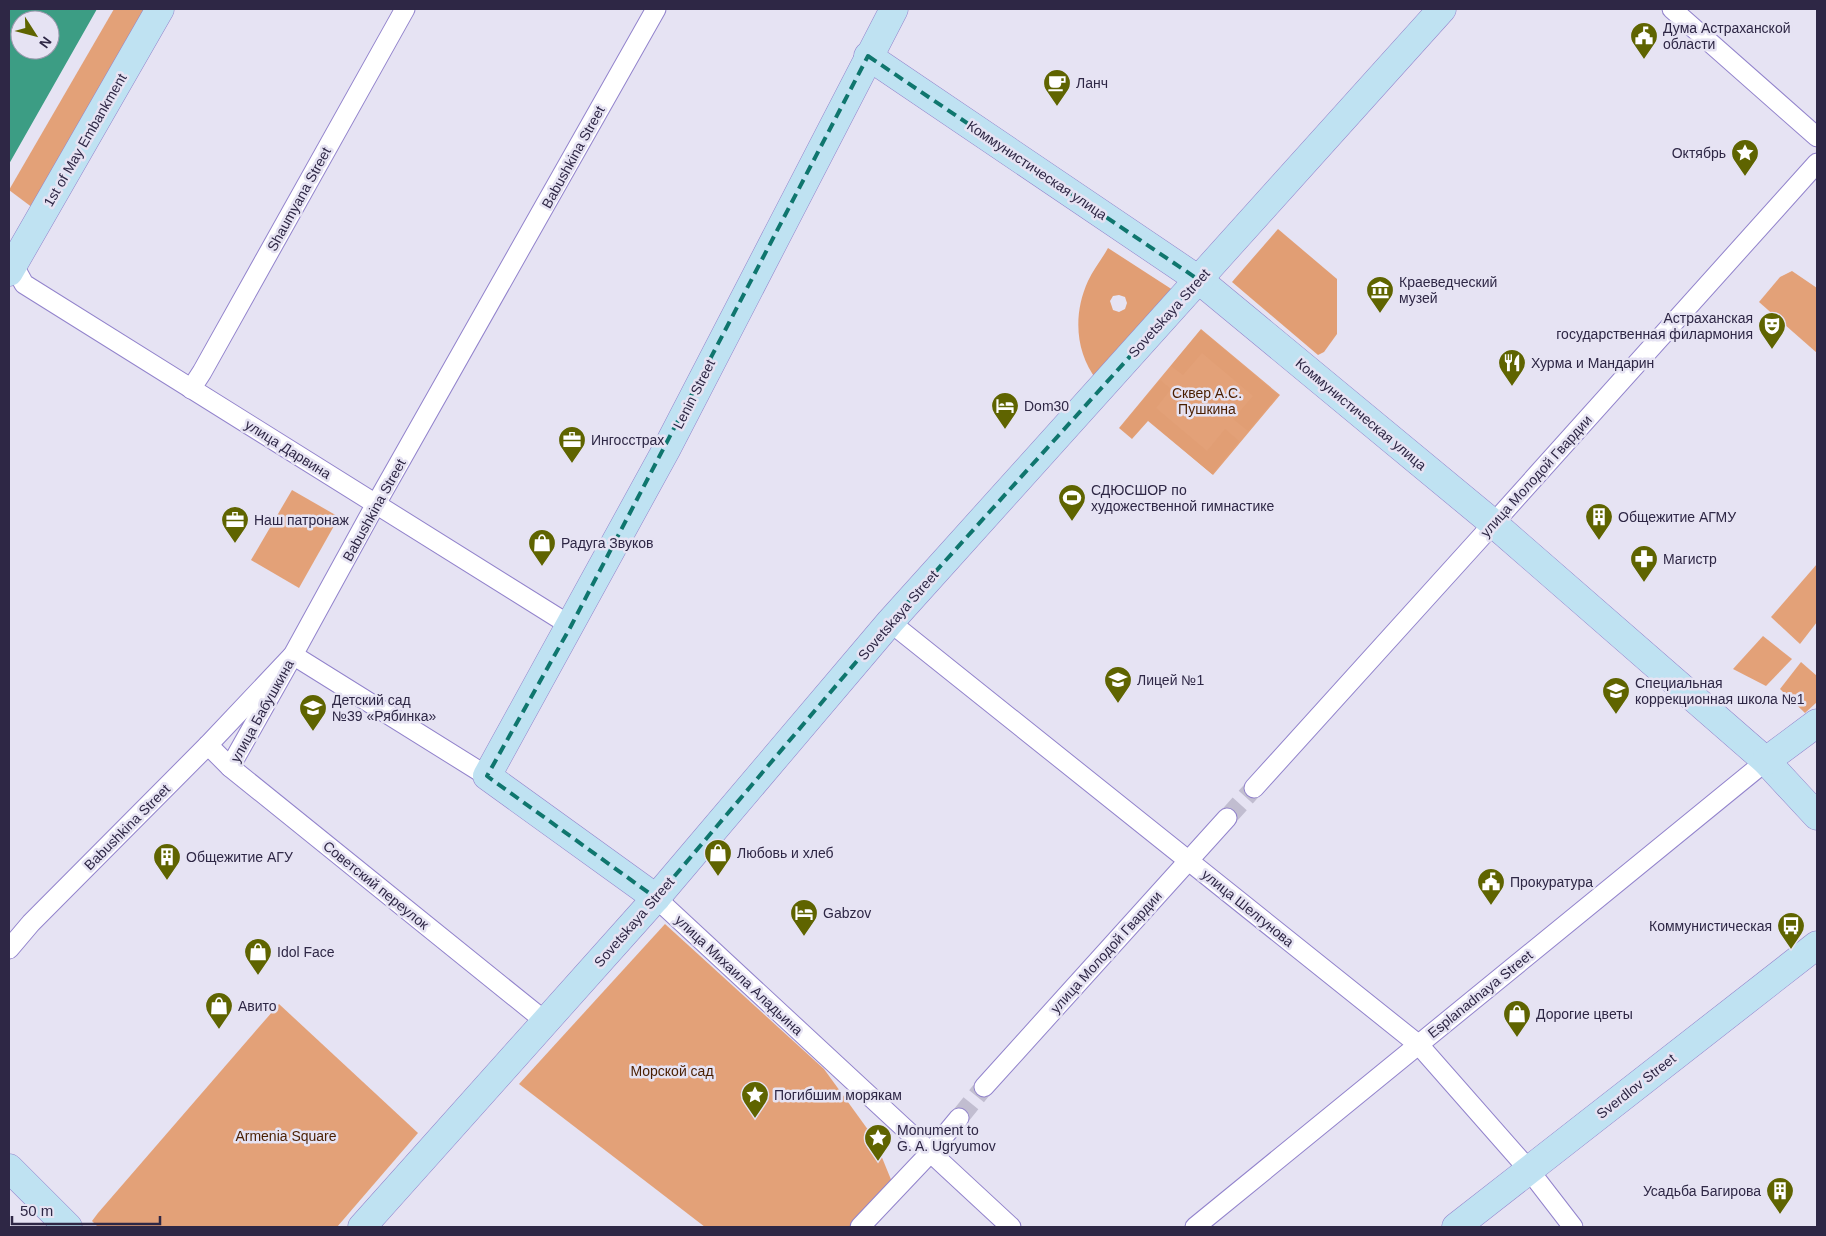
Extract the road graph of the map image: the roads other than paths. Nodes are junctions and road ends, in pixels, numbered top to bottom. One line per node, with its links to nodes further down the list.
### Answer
1 (160, 9): 10 (street, 1st of May Embankment)
2 (405, 9): 12 (street, Shaumyana Street)
3 (656, 9): 13 (street, Babushkina Street)
4 (894, 9): 7 (street, Lenin Street)
5 (1442, 9): 11 (street, Sovetskaya Street)
6 (1672, 9): 8 (street)
7 (868, 56): 11 (street, Коммунистическая улица); 16 (street, Lenin Street)
8 (1817, 137)
9 (1817, 163): 14 (street, улица Молодой Гвардии)
10 (11, 268): 12 (street, улица Дарвина)
11 (1199, 280): 14 (street, Коммунистическая улица); 15 (street, Sovetskaya Street)
12 (191, 388): 13 (street, улица Дарвина)
13 (376, 504): 16 (street, улица Дарвина); 17 (street, Babushkina Street)
14 (1494, 524): 20 (street, Коммунистическая улица); 23 (street, улица Молодой Гвардии)
15 (890, 622): 26 (street, улица Шелгунова); 27 (street, Sovetskaya Street)
16 (571, 626): 22 (street, Lenin Street)
17 (293, 655): 19 (street, Babushkina Street); 21 (street, улица Бабушкина); 22 (street, улица Михаила Аладьина)
18 (1817, 723): 20 (street)
19 (208, 745): 21 (street, Советский переулок); 29 (street, Babushkina Street)
20 (1766, 761): 24 (street, Коммунистическая улица); 31 (street, Esplanadnaya Street)
21 (230, 768): 30 (street, Советский переулок)
22 (487, 776): 27 (street, улица Михаила Аладьина)
23 (1254, 788)
24 (1817, 816)
25 (1227, 818): 26 (street, улица Молодой Гвардии)
26 (1189, 860): 31 (street, улица Шелгунова); 32 (street, улица Молодой Гвардии)
27 (656, 898): 30 (street, Sovetskaya Street); 34 (street, улица Михаила Аладьина)
28 (1817, 945): 35 (street, Sverdlov Street)
29 (9, 949)
30 (546, 1022): 38 (street, Sovetskaya Street)
31 (1419, 1044): 35 (street, улица Шелгунова); 41 (street, Esplanadnaya Street)
32 (984, 1087)
33 (959, 1118): 34 (street)
34 (930, 1153): 39 (street); 40 (street, улица Михаила Аладьина)
35 (1529, 1170): 42 (street, Sverdlov Street); 43 (street, улица Шелгунова)
36 (15, 1182): 37 (street)
37 (68, 1227)
38 (362, 1227)
39 (860, 1227)
40 (1011, 1227)
41 (1195, 1227)
42 (1456, 1227)
43 (1573, 1227)

